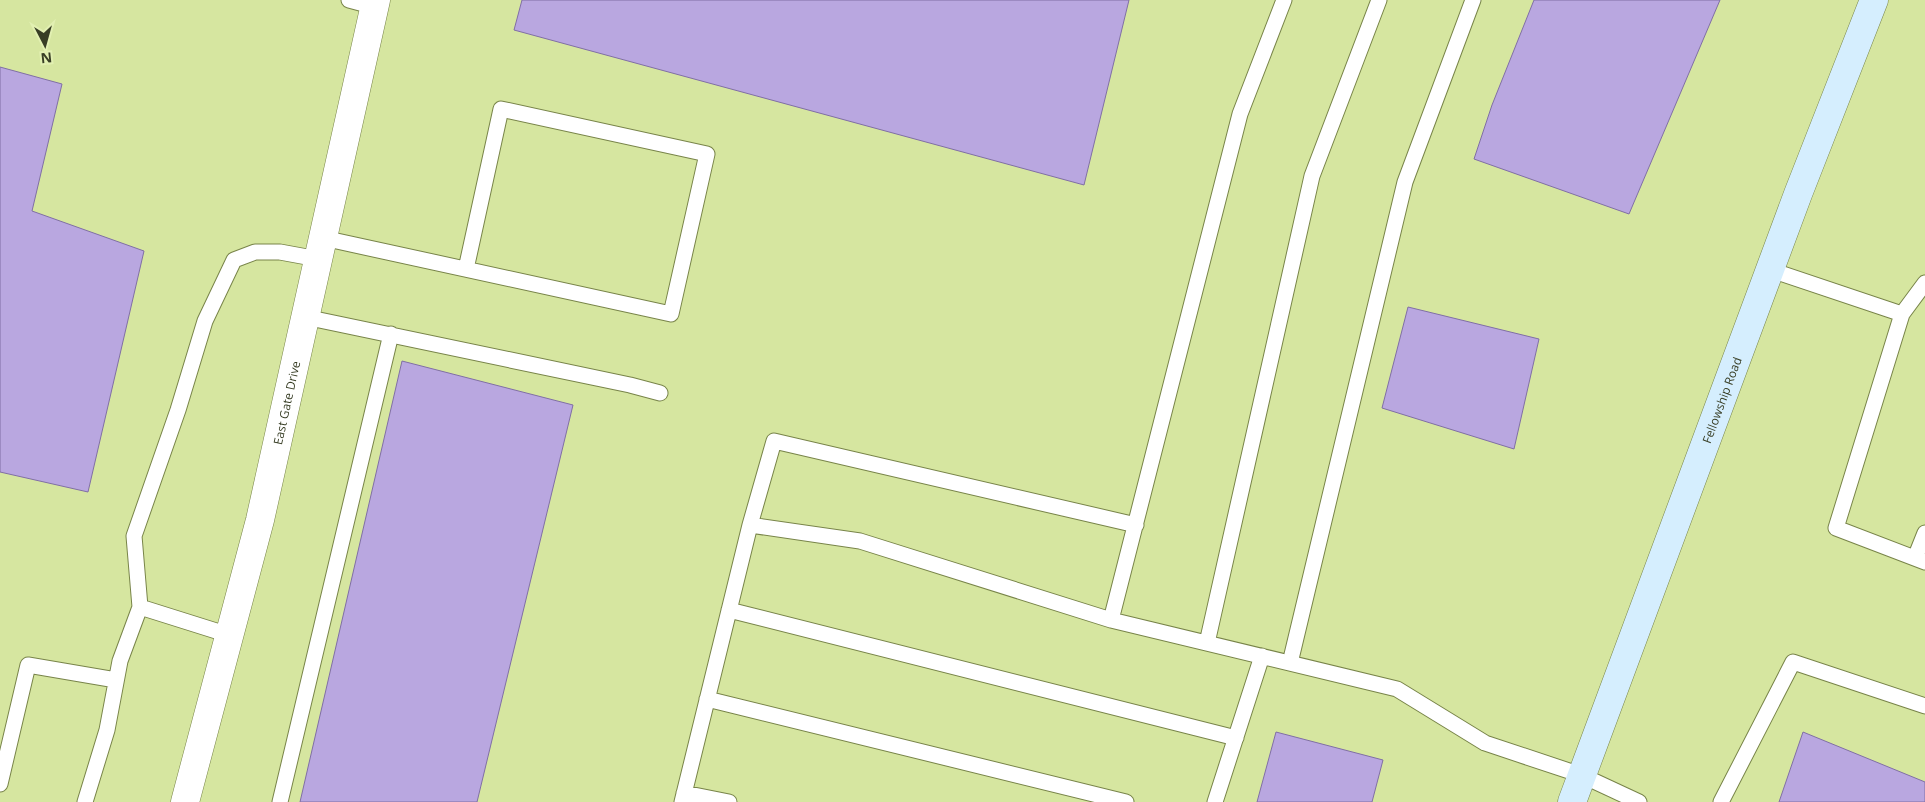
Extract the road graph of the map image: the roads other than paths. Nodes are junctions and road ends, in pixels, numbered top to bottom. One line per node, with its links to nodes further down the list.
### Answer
1 (348, 0): 6 (lane)
2 (1284, 0): 16 (lane)
3 (1378, 0): 23 (lane)
4 (1473, 0): 25 (lane)
5 (1874, 0): 9 (street, Fellowship Road)
6 (376, 3): 7 (street, East Gate Drive)
7 (320, 248): 8 (lane); 12 (street, East Gate Drive); 19 (lane)
8 (466, 269): 8 (lane)
9 (1771, 270): 11 (lane); 30 (street, Fellowship Road)
10 (1925, 283): 11 (lane)
11 (1902, 314): 18 (lane)
12 (305, 317): 13 (lane); 22 (street, East Gate Drive)
13 (391, 334): 14 (lane); 35 (lane)
14 (660, 393)
15 (750, 525): 16 (lane); 20 (lane); 21 (lane)
16 (1136, 525): 21 (lane)
17 (1925, 533): 18 (lane)
18 (1920, 560)
19 (140, 607): 22 (lane); 26 (lane)
20 (729, 610): 27 (lane); 29 (lane)
21 (1111, 620): 23 (lane)
22 (229, 635): 34 (street, East Gate Drive)
23 (1207, 643): 24 (lane)
24 (1262, 656): 25 (lane); 29 (lane)
25 (1290, 663): 30 (lane)
26 (116, 680): 31 (lane); 33 (lane)
27 (707, 699): 32 (lane); 37 (lane)
28 (1925, 706): 41 (lane)
29 (1236, 738): 38 (lane)
30 (1581, 775): 39 (street, Fellowship Road); 40 (lane)
31 (0, 784)
32 (683, 797): 36 (lane)
33 (85, 802)
34 (184, 802)
35 (280, 802)
36 (728, 802)
37 (1126, 802)
38 (1215, 802)
39 (1572, 802)
40 (1639, 802)
41 (1721, 802)

